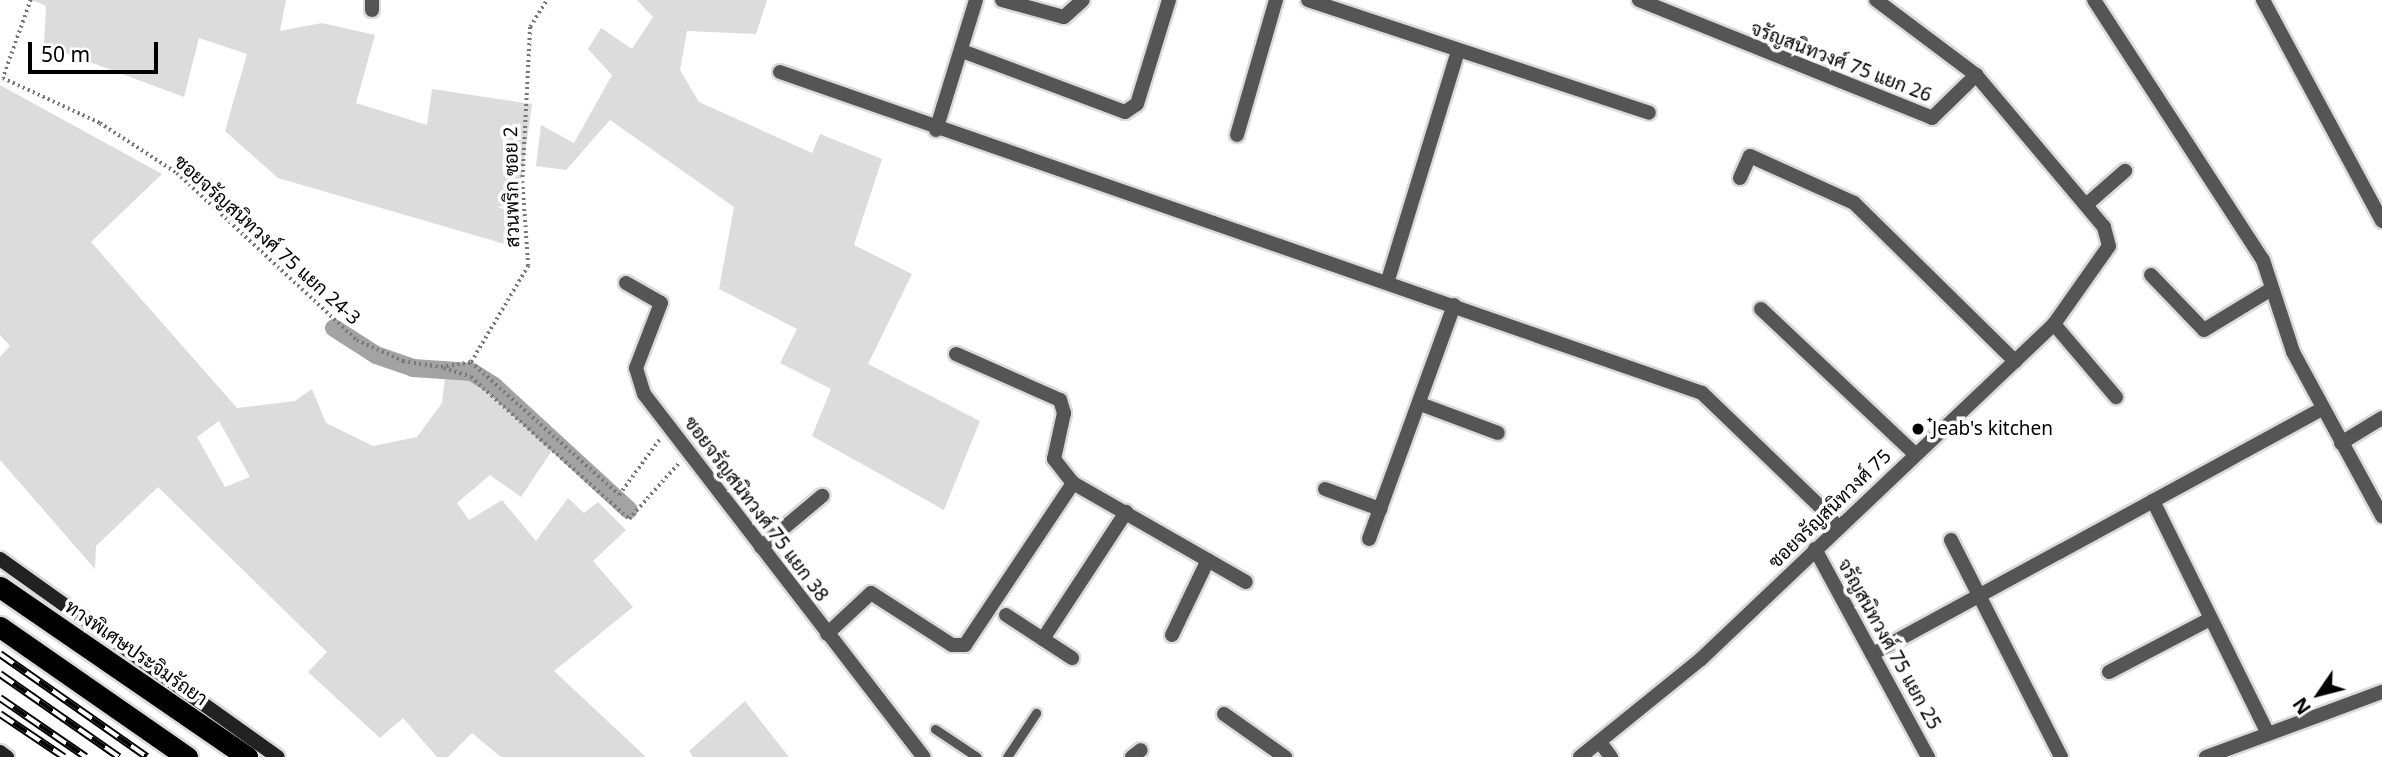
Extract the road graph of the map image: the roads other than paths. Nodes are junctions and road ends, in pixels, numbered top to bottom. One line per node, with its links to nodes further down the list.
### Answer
1 (976, 0): 11 (street)
2 (1002, 0): 3 (street)
3 (1083, 0)
4 (1169, 0): 11 (street)
5 (1276, 0): 17 (street)
6 (1308, 0): 12 (street)
7 (1639, 0): 14 (street, จรัญสนิทวงศ์ 75 แยก 26)
8 (1875, 0): 14 (street, ซอยจรัญสนิทวงศ์ 75)
9 (2094, 0): 25 (street)
10 (2263, 0): 21 (street)
11 (962, 51): 16 (street)
12 (1458, 51): 15 (street); 23 (street)
13 (780, 72): 16 (street)
14 (1976, 75): 20 (street, ซอยจรัญสนิทวงศ์ 75)
15 (1648, 113)
16 (936, 130): 23 (street)
17 (1237, 135)
18 (2125, 171): 20 (street)
19 (1740, 178): 30 (street)
20 (2085, 205): 28 (street, ซอยจรัญสนิทวงศ์ 75)
21 (2382, 221)
22 (2151, 275): 25 (street)
23 (1388, 280): 26 (street)
24 (626, 282): 48 (street, ซอยจรัญสนิทวงศ์ 75 แยก 38)
25 (2270, 290): 33 (street)
26 (1454, 305): 32 (street); 45 (street)
27 (1761, 309): 37 (street)
28 (2054, 324): 30 (street, ซอยจรัญสนิทวงศ์ 75); 31 (street)
29 (956, 354): 38 (street)
30 (2015, 361): 37 (street, ซอยจรัญสนิทวงศ์ 75)
31 (2116, 397)
32 (1420, 404): 35 (street); 42 (street)
33 (2322, 409): 36 (street); 41 (street)
34 (2382, 418): 36 (street)
35 (1498, 433)
36 (2341, 443): 44 (street)
37 (1914, 454): 45 (street, ซอยจรัญสนิทวงศ์ 75)
38 (1073, 483): 43 (street); 58 (street)
39 (1325, 489): 42 (street)
40 (822, 496): 48 (street)
41 (2153, 501): 54 (street); 56 (street)
42 (1380, 509): 46 (street)
43 (1126, 512): 51 (street); 60 (street)
44 (2382, 516)
45 (1838, 524): 49 (street, ซอยจรัญสนิทวงศ์ 75)
46 (1369, 539)
47 (1951, 540): 54 (street)
48 (761, 547): 58 (street, ซอยจรัญสนิทวงศ์ 75 แยก 38)
49 (1815, 549): 61 (street, จรัญสนิทวงศ์ 75 แยก 25); 69 (street, ซอยจรัญสนิทวงศ์ 75)
50 (0, 559): 74 (main road)
51 (1208, 560): 52 (street); 59 (street)
52 (1246, 582)
53 (0, 587): 73 (highway, ทางพิเศษประจิมรัถยา)
54 (1979, 597): 61 (street); 82 (street)
55 (1006, 615): 60 (street)
56 (2208, 620): 63 (street); 68 (street)
57 (0, 627): 72 (highway)
58 (827, 634): 75 (street, ซอยจรัญสนิทวงศ์ 75 แยก 38)
59 (1172, 635)
60 (1042, 639): 62 (street)
61 (1872, 654): 81 (street, จรัญสนิทวงศ์ 75 แยก 25)
62 (1072, 658)
63 (2109, 672)
64 (2382, 692): 68 (street)
65 (1036, 713): 77 (lane)
66 (1224, 713): 78 (street)
67 (936, 729): 76 (lane)
68 (2267, 732): 83 (street)
69 (1600, 742): 79 (street, ซอยจรัญสนิทวงศ์ 75); 80 (street)
70 (0, 752): 71 (main road)
71 (7, 757)
72 (187, 757)
73 (247, 757)
74 (278, 757)
75 (924, 757)
76 (977, 757)
77 (1007, 757)
78 (1285, 757)
79 (1580, 757)
80 (1611, 757)
81 (1928, 757)
82 (2061, 757)
83 (2206, 757)

